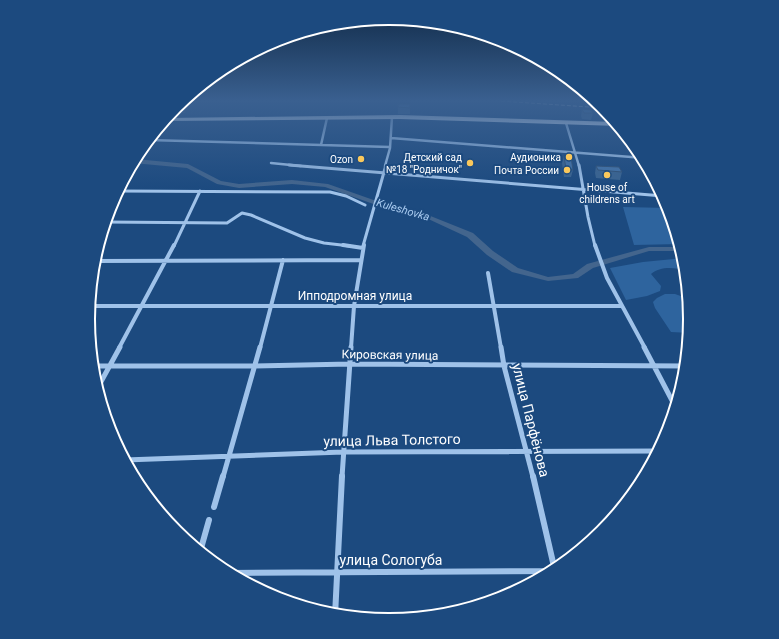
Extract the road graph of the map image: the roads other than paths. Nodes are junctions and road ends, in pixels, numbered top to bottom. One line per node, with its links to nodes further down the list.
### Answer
1 (324, 131): 6 (street)
2 (392, 131): 4 (street)
3 (569, 131): 8 (street)
4 (392, 138): 7 (street); 8 (street)
5 (156, 140): 6 (street)
6 (321, 145): 7 (street)
7 (390, 147): 11 (street)
8 (576, 154): 9 (street); 12 (street)
9 (635, 157)
10 (271, 163): 11 (street)
11 (382, 173): 12 (street); 19 (street)
12 (583, 189): 15 (street); 30 (street)
13 (124, 191): 14 (street)
14 (200, 191): 16 (street); 18 (street)
15 (657, 195)
16 (365, 205)
17 (112, 222): 18 (street)
18 (186, 223): 19 (street); 23 (street)
19 (363, 248): 21 (street)
20 (283, 260): 21 (street); 23 (street); 28 (street)
21 (361, 260): 29 (street)
22 (101, 261): 23 (street)
23 (167, 261): 27 (street)
24 (488, 273): 25 (street, улица Парфёнова)
25 (493, 305): 29 (street, Ипподромная улица); 30 (street, Ипподромная улица); 35 (street, улица Парфёнова)
26 (96, 306): 27 (street, Ипподромная улица)
27 (143, 306): 28 (street, Ипподромная улица); 33 (street)
28 (270, 306): 29 (street, Ипподромная улица); 34 (street)
29 (354, 306): 31 (street)
30 (621, 306): 36 (street)
31 (350, 364): 34 (street, Кировская улица); 35 (street, Кировская улица); 42 (street)
32 (99, 366): 33 (street, Кировская улица)
33 (111, 366): 34 (street, Кировская улица); 38 (street)
34 (255, 366): 43 (street)
35 (504, 366): 36 (street, Кировская улица); 40 (street, улица Парфёнова)
36 (655, 366): 37 (street, Кировская улица); 39 (street)
37 (680, 366)
38 (102, 381)
39 (672, 401)
40 (527, 451): 41 (street, улица Льва Толстого); 42 (street, улица Льва Толстого); 48 (street, улица Парфёнова)
41 (653, 451)
42 (343, 452): 43 (street, улица Льва Толстого); 50 (street)
43 (228, 457): 44 (street, улица Льва Толстого); 45 (street)
44 (130, 460)
45 (214, 507)
46 (209, 520): 47 (street)
47 (202, 546)
48 (553, 564)
49 (543, 571): 50 (street, улица Сологуба)
50 (338, 572): 51 (street, улица Сологуба); 52 (street)
51 (239, 573)
52 (336, 609)

